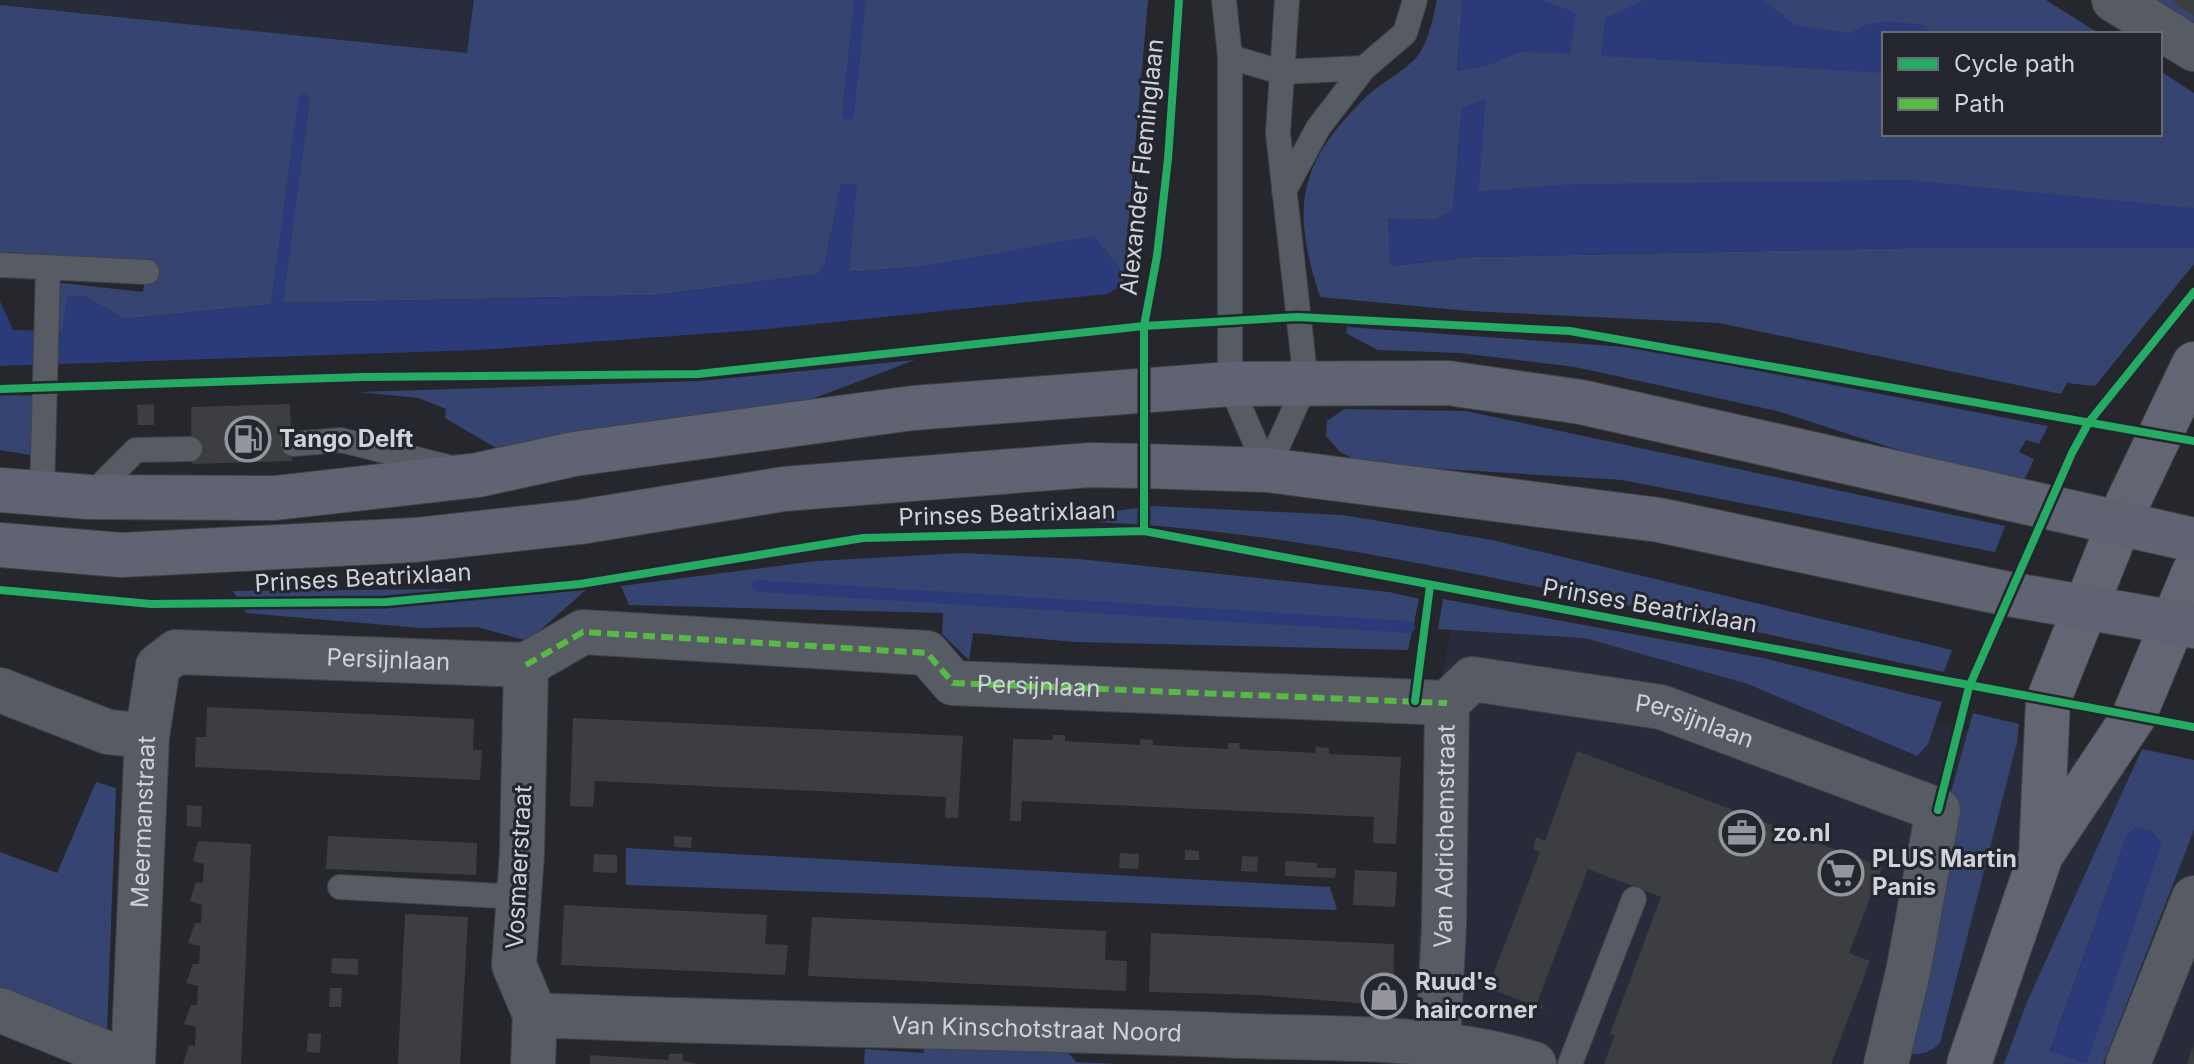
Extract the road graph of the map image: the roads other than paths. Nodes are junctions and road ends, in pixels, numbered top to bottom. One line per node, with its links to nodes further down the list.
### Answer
1 (1224, 0): 6 (lane)
2 (1287, 0): 8 (lane)
3 (1415, 0): 7 (lane)
4 (2114, 0): 5 (street)
5 (2194, 49)
6 (1230, 57): 8 (lane); 15 (lane)
7 (1364, 68): 8 (lane); 9 (lane)
8 (1281, 72): 9 (lane)
9 (1284, 191): 14 (lane)
10 (0, 265): 12 (lane)
11 (147, 272): 12 (lane)
12 (48, 281): 20 (lane)
13 (2194, 364): 22 (street)
14 (1306, 383): 15 (main road); 18 (lane); 22 (main road)
15 (1230, 384): 18 (lane); 19 (main road)
16 (293, 444): 19 (lane)
17 (190, 449): 21 (lane)
18 (1267, 470): 24 (main road, Prinses Beatrixlaan); 26 (main road, Prinses Beatrixlaan)
19 (478, 475): 21 (main road)
20 (21, 491): 21 (main road)
21 (89, 497)
22 (2120, 522): 23 (main road); 26 (street)
23 (2194, 540)
24 (0, 545)
25 (2194, 572): 27 (street)
26 (2084, 605): 27 (main road, Prinses Beatrixlaan); 32 (street)
27 (2184, 624): 32 (street)
28 (526, 665): 30 (street, Persijnlaan); 31 (street, Persijnlaan); 34 (street, Vosmaerstraat)
29 (0, 690): 31 (street, Meermanstraat)
30 (1447, 703): 39 (street, Van Adrichemstraat); 43 (street, Persijnlaan)
31 (147, 736): 37 (street, Meermanstraat)
32 (2041, 855): 44 (street)
33 (340, 887): 34 (lane)
34 (520, 897): 38 (street, Vosmaerstraat)
35 (2194, 898): 45 (street)
36 (1634, 899): 42 (lane)
37 (0, 1010)
38 (535, 1015): 39 (street, Van Kinschotstraat Noord); 40 (street, Vosmaerstraat)
39 (1438, 1054): 41 (street, Van Kinschotstraat Noord)
40 (533, 1064)
41 (1534, 1064)
42 (1570, 1064)
43 (1886, 1064)
44 (1969, 1064)
45 (2128, 1064)

